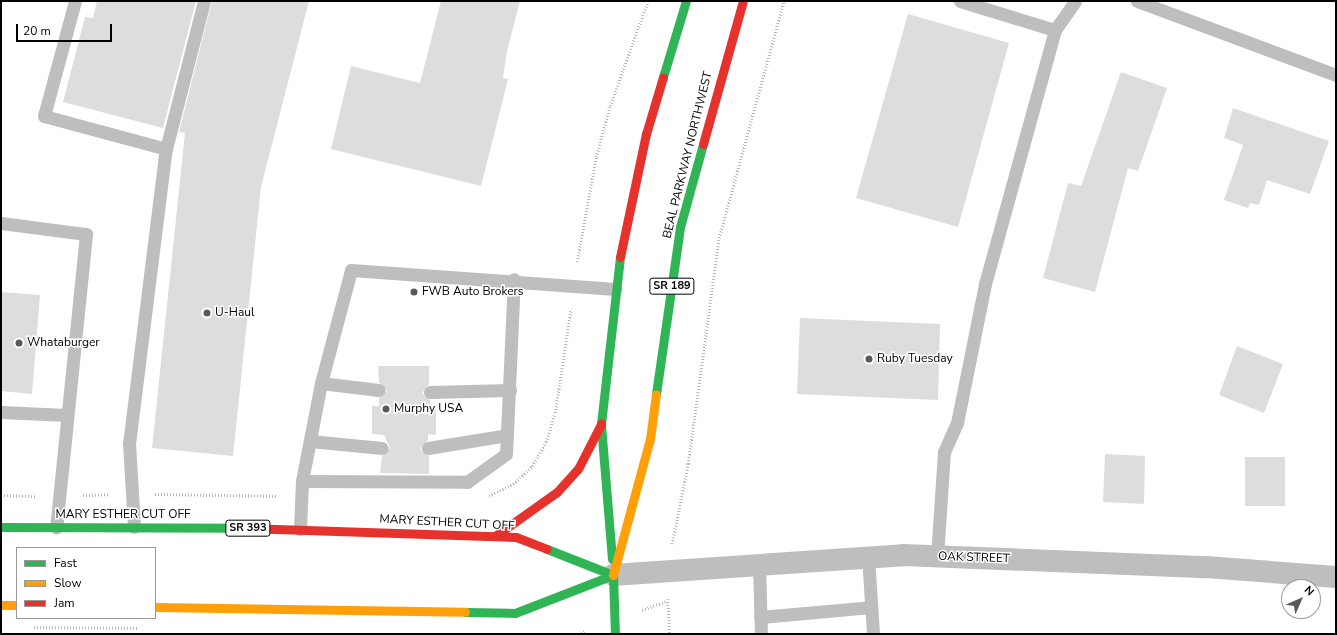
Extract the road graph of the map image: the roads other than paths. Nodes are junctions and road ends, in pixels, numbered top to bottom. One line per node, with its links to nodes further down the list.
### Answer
1 (76, 1): 10 (lane)
2 (204, 1): 10 (lane)
3 (686, 1): 13 (main road, BEAL PARKWAY NORTHWEST / SR 189)
4 (743, 1): 34 (main road, BEAL PARKWAY NORTHWEST / SR 189)
5 (960, 1): 8 (lane)
6 (1075, 1): 8 (lane)
7 (1137, 1): 9 (lane)
8 (1055, 30): 32 (lane)
9 (1336, 76)
10 (166, 149): 28 (lane)
11 (1, 223): 19 (lane)
12 (514, 279): 13 (lane); 14 (lane); 16 (lane)
13 (616, 289): 20 (main road, BEAL PARKWAY NORTHWEST / SR 189)
14 (321, 383): 15 (lane); 22 (lane)
15 (379, 390)
16 (510, 390): 17 (lane); 21 (lane)
17 (430, 392)
18 (1, 412): 19 (lane)
19 (67, 415): 27 (lane)
20 (601, 424): 30 (main road); 34 (main road, BEAL PARKWAY NORTHWEST / SR 189)
21 (507, 435): 24 (lane); 25 (lane)
22 (310, 441): 23 (lane); 25 (lane)
23 (382, 448)
24 (428, 448)
25 (302, 481): 29 (lane)
26 (1, 527): 27 (main road, MARY ESTHER CUT OFF / SR 393)
27 (56, 527): 28 (main road, MARY ESTHER CUT OFF / SR 393)
28 (134, 527): 29 (main road, MARY ESTHER CUT OFF / SR 393)
29 (300, 529): 30 (main road, MARY ESTHER CUT OFF / SR 393)
30 (496, 536): 34 (main road, MARY ESTHER CUT OFF / SR 393)
31 (868, 556): 32 (street, OAK STREET); 33 (street, OAK STREET); 39 (lane)
32 (937, 557): 35 (street, OAK STREET)
33 (759, 563): 34 (street, OAK STREET); 40 (lane)
34 (613, 574): 38 (main road); 41 (main road, BEAL PARKWAY NORTHWEST / SR 189)
35 (1336, 577)
36 (1, 605): 37 (main road)
37 (16, 605)
38 (156, 607)
39 (871, 607): 40 (lane); 43 (lane)
40 (760, 616): 42 (lane)
41 (615, 634)
42 (761, 634)
43 (873, 634)

